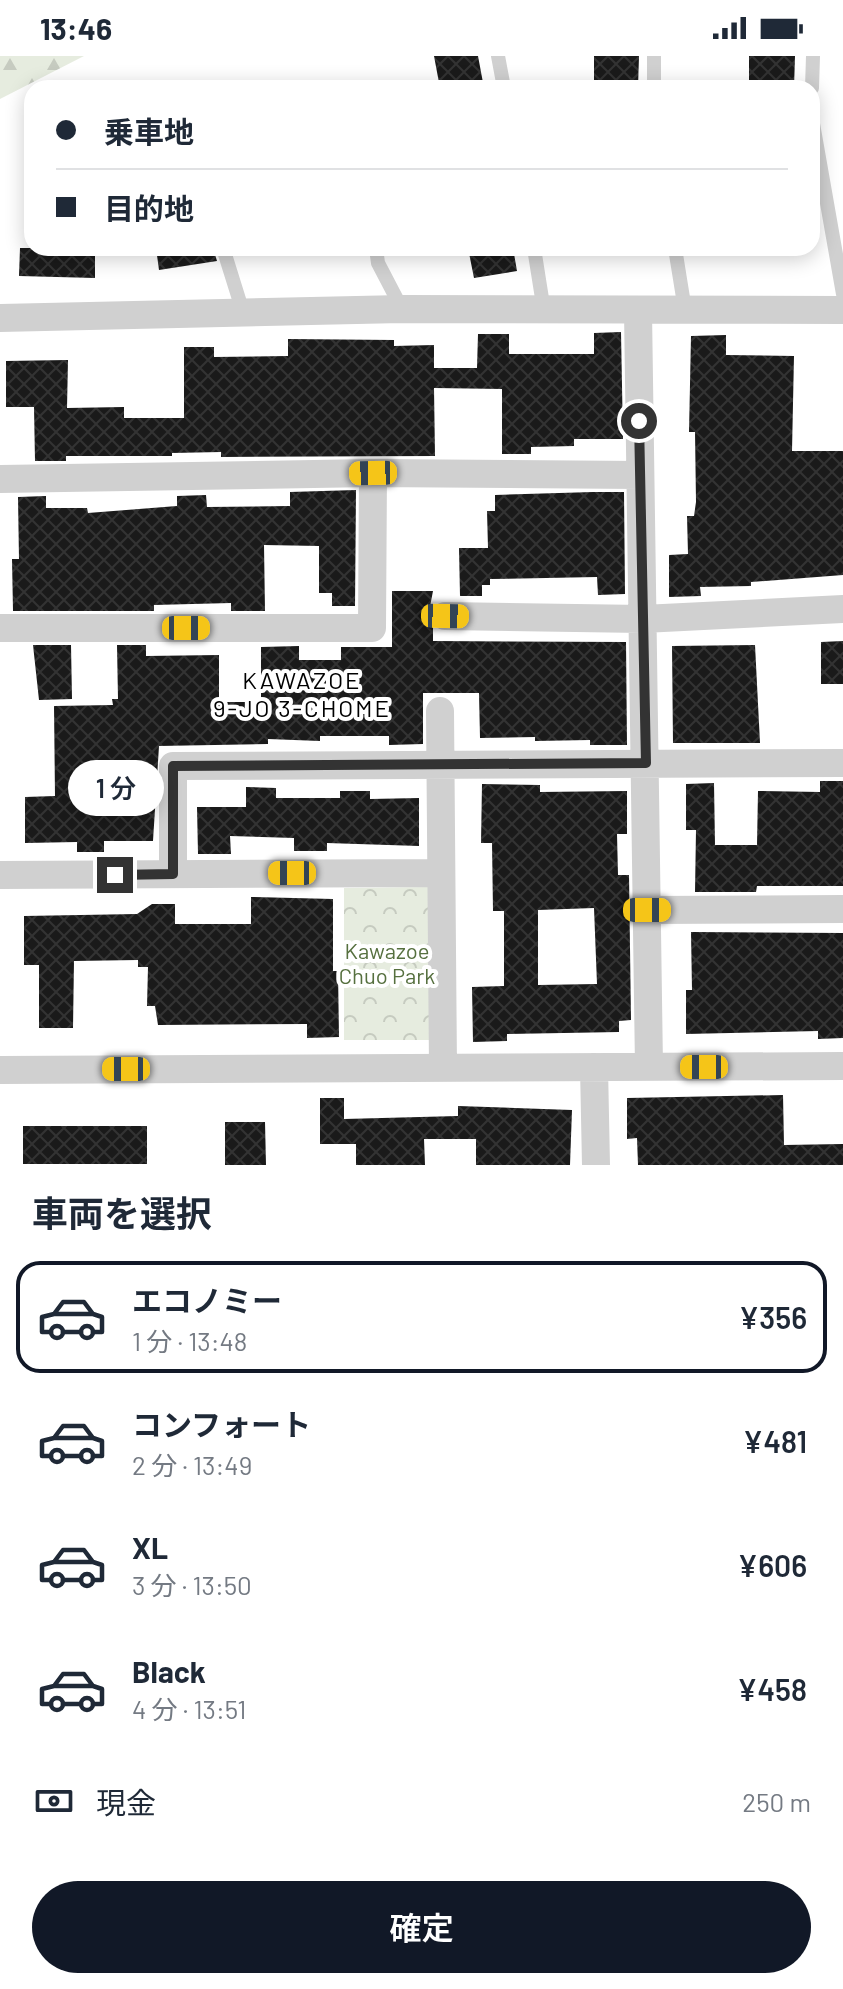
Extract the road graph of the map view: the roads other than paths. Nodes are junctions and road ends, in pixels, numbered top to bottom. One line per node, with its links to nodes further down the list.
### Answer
1 (498, 56): 4 (lane)
2 (654, 56): 5 (lane)
3 (813, 56): 6 (lane)
4 (502, 80)
5 (654, 80)
6 (812, 80)
7 (820, 163): 12 (lane)
8 (226, 256): 18 (lane)
9 (377, 256): 13 (lane)
10 (535, 256): 16 (lane)
11 (676, 256): 14 (lane)
12 (843, 294)
13 (402, 309): 16 (street); 18 (street)
14 (685, 310): 15 (street); 17 (street)
15 (843, 310)
16 (545, 311): 17 (street)
17 (638, 311): 21 (street)
18 (243, 312): 19 (street)
19 (0, 318)
20 (373, 473): 21 (street); 22 (street); 26 (street)
21 (640, 475): 25 (street)
22 (0, 479)
23 (843, 609): 25 (street)
24 (445, 616): 25 (street)
25 (643, 619): 28 (street)
26 (0, 628)
27 (440, 711): 30 (street)
28 (646, 763): 29 (street); 30 (street); 35 (street)
29 (843, 763)
30 (440, 765): 31 (street); 32 (street)
31 (441, 873): 32 (street); 39 (street)
32 (173, 874): 33 (street)
33 (0, 875)
34 (843, 909): 35 (street)
35 (647, 910): 38 (street)
36 (843, 1066): 38 (street)
37 (594, 1067): 38 (street); 39 (street); 41 (street)
38 (649, 1067)
39 (443, 1068): 40 (street)
40 (0, 1070)
41 (596, 1165)

